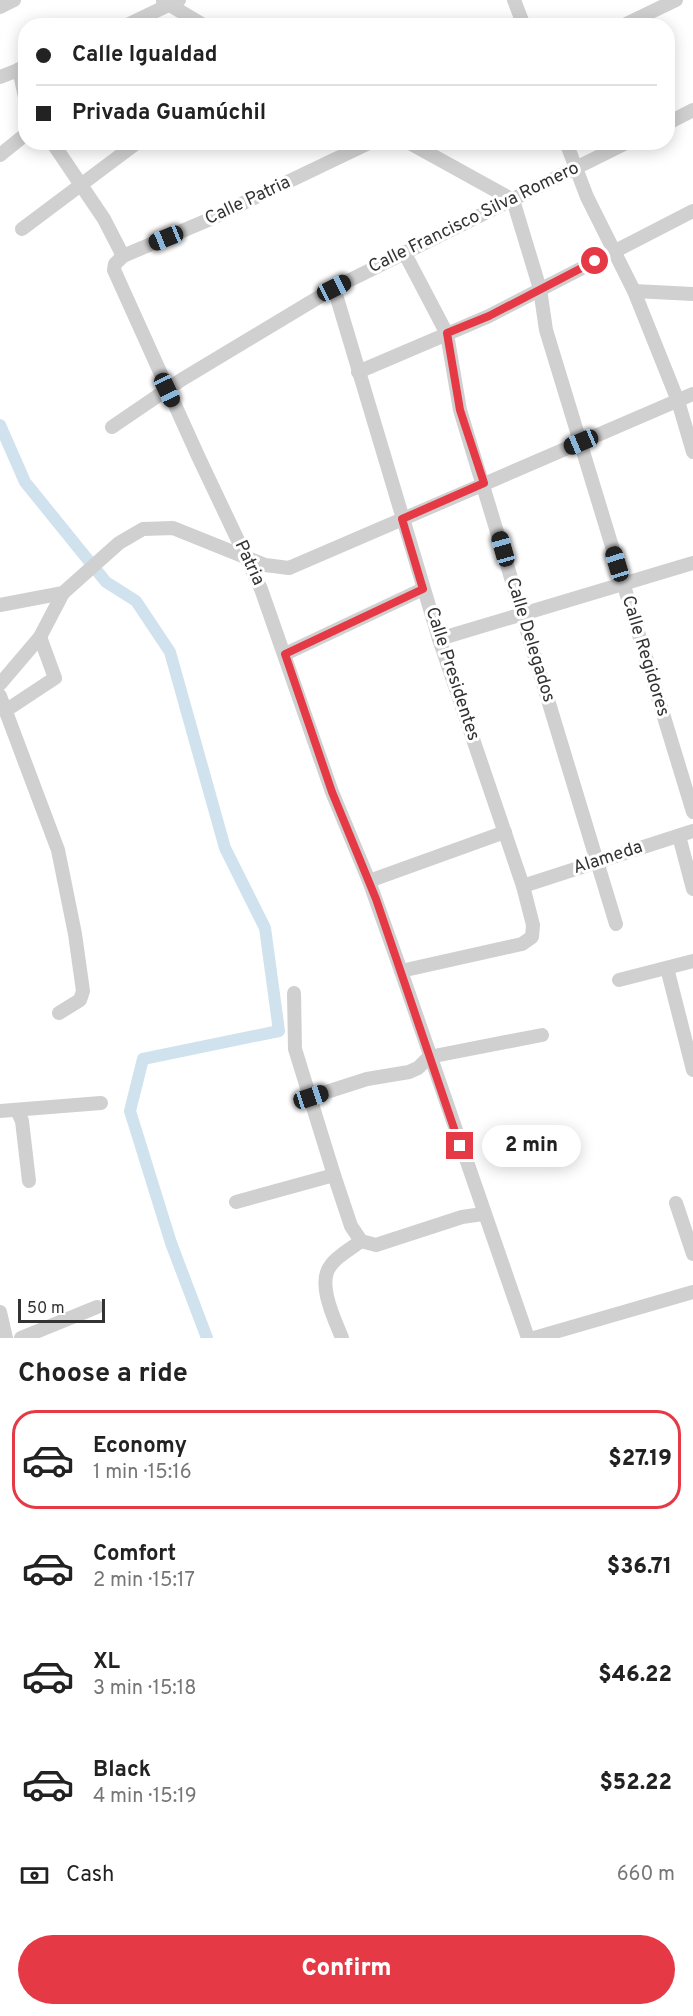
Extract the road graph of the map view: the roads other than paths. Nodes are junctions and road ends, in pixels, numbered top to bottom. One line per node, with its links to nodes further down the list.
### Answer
1 (14, 0): 5 (street)
2 (514, 0): 8 (street)
3 (676, 0): 9 (street)
4 (170, 2): 6 (street); 7 (street)
5 (0, 7)
6 (140, 18)
7 (193, 18)
8 (521, 18)
9 (639, 18)
10 (18, 70): 11 (street)
11 (0, 77)
12 (693, 110): 13 (street)
13 (675, 119)
14 (18, 141): 21 (street)
15 (57, 150): 23 (street)
16 (127, 150): 23 (street)
17 (354, 150): 29 (street, Calle Patria)
18 (422, 150): 24 (street)
19 (569, 150): 22 (street)
20 (612, 150): 22 (street, Calle Francisco Silva Romero)
21 (0, 156)
22 (575, 168): 24 (street, Calle Francisco Silva Romero); 27 (street)
23 (79, 185): 26 (street); 29 (street)
24 (513, 200): 28 (street, Calle Francisco Silva Romero); 31 (street, Calle Regidores)
25 (693, 211): 27 (street)
26 (22, 229)
27 (613, 251): 31 (street); 32 (street)
28 (404, 252): 30 (street, Calle Francisco Silva Romero); 34 (street)
29 (123, 256): 36 (street, Patria)
30 (334, 288): 35 (street, Calle Presidentes); 36 (street, Calle Francisco Silva Romero)
31 (540, 289): 34 (street); 40 (street, Calle Regidores)
32 (634, 291): 33 (street); 38 (street)
33 (693, 294)
34 (447, 333): 35 (street); 42 (street, Calle Delegados)
35 (358, 372): 43 (street, Calle Presidentes)
36 (167, 390): 39 (street, Calle Francisco Silva Romero); 44 (street, Patria)
37 (693, 394): 38 (street)
38 (678, 401): 40 (street); 41 (street)
39 (112, 427)
40 (581, 442): 42 (street); 46 (street, Calle Regidores)
41 (693, 452)
42 (484, 483): 43 (street); 50 (street, Calle Delegados)
43 (402, 519): 44 (street); 47 (street, Calle Presidentes)
44 (247, 557): 48 (street); 53 (street, Patria)
45 (693, 563): 46 (street)
46 (624, 585): 50 (street); 57 (street, Calle Regidores)
47 (423, 589): 52 (street, Calle Presidentes); 53 (street)
48 (63, 593): 49 (street); 51 (street)
49 (0, 605)
50 (521, 615): 52 (street); 61 (street, Calle Delegados)
51 (40, 637): 54 (street); 56 (street)
52 (439, 639): 59 (street, Calle Presidentes)
53 (285, 654): 62 (street, Patria)
54 (0, 684)
55 (0, 696): 56 (street)
56 (6, 711): 71 (street)
57 (693, 812)
58 (693, 831): 60 (street, Alameda)
59 (505, 832): 62 (street); 63 (street, Calle Presidentes)
60 (679, 836): 61 (street, Alameda); 64 (street)
61 (599, 860): 63 (street, Alameda); 65 (street, Calle Delegados)
62 (369, 881): 68 (street, Patria)
63 (523, 886): 68 (street, Calle Presidentes)
64 (693, 889)
65 (616, 924)
66 (693, 961): 67 (street)
67 (667, 968): 69 (street); 74 (street)
68 (401, 971): 73 (street, Patria)
69 (619, 980)
70 (294, 993): 75 (street)
71 (59, 1013)
72 (542, 1035): 73 (street)
73 (429, 1057): 75 (street); 83 (street, Patria)
74 (693, 1070)
75 (311, 1097): 79 (street)
76 (100, 1103): 77 (street)
77 (16, 1110): 78 (street); 80 (street)
78 (0, 1111)
79 (334, 1175): 81 (street); 84 (street)
80 (29, 1181)
81 (236, 1202)
82 (676, 1203): 85 (street)
83 (483, 1214): 84 (street); 92 (street, Patria)
84 (361, 1241): 91 (street)
85 (693, 1254)
86 (693, 1292): 93 (street)
87 (97, 1307): 90 (street)
88 (0, 1312): 89 (street)
89 (6, 1338)
90 (21, 1338)
91 (342, 1338)
92 (528, 1338)
93 (534, 1338)

